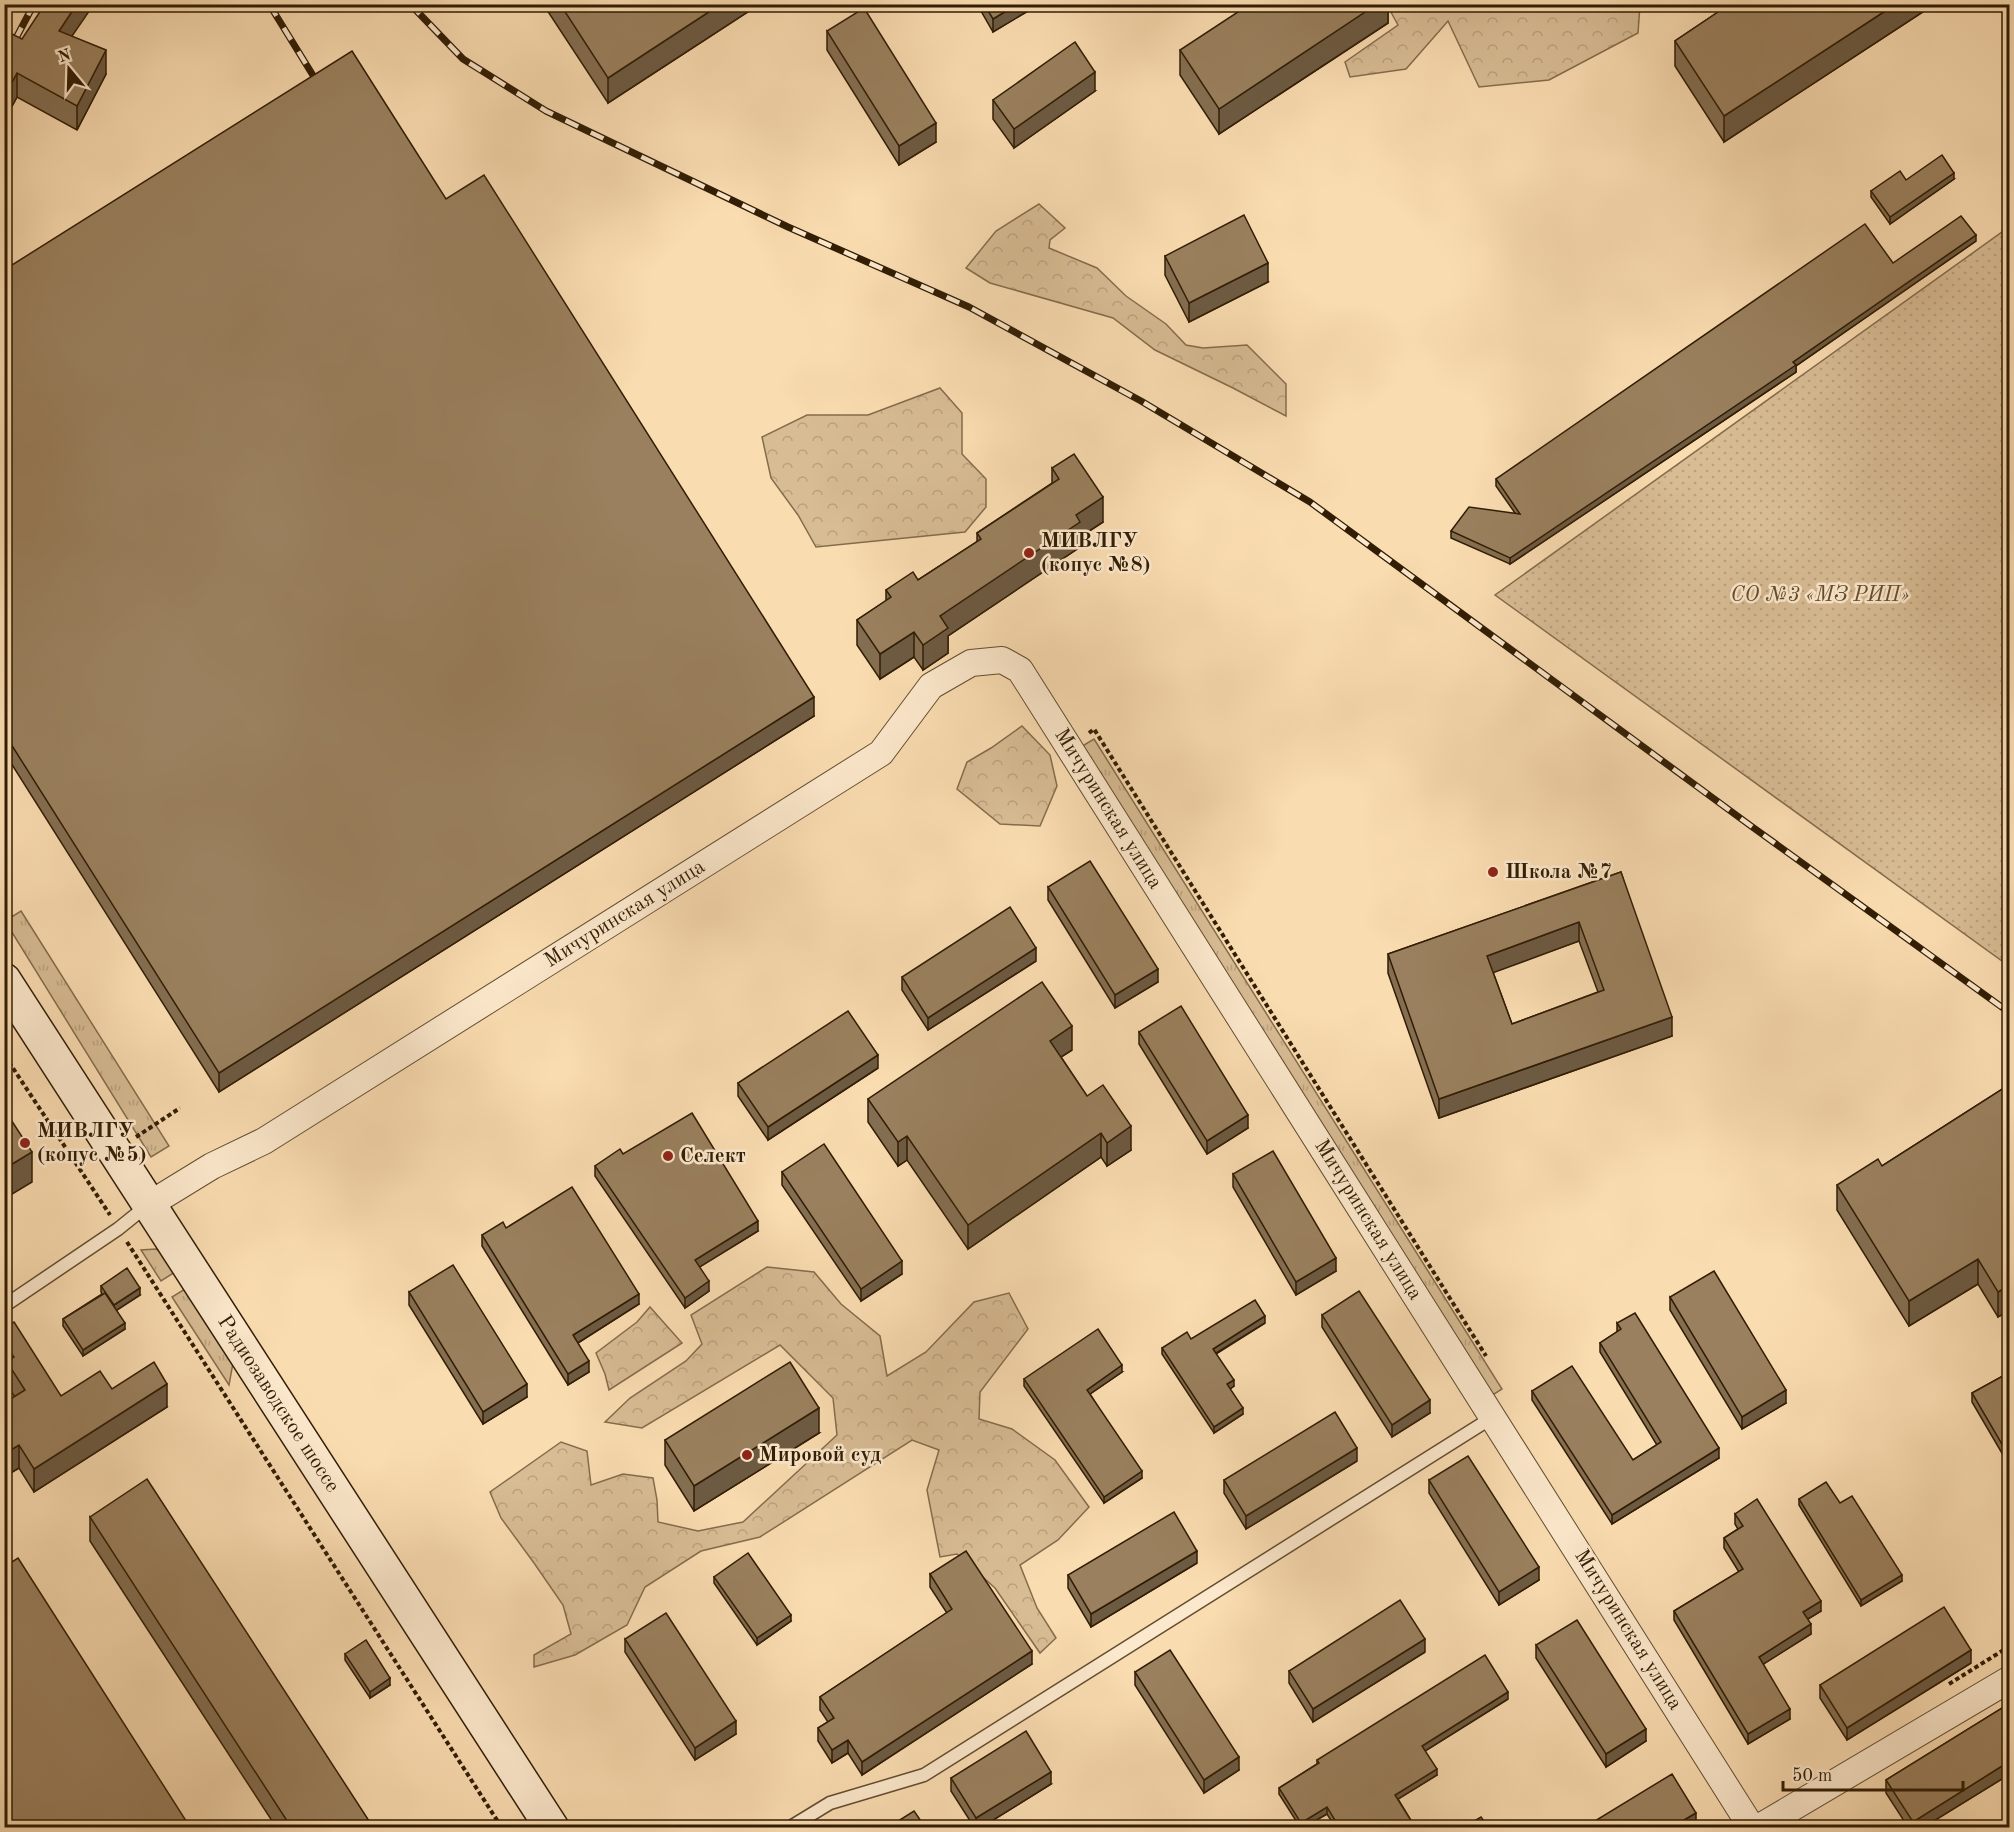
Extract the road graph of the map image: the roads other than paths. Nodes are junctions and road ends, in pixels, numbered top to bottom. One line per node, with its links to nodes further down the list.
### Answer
1 (4, 980): 2 (street, Радиозаводское шоссе)
2 (150, 1204): 3 (lane); 4 (street, Мичуринская улица); 6 (street, Радиозаводское шоссе)
3 (4, 1306)
4 (1493, 1418): 7 (lane); 8 (street, Мичуринская улица)
5 (2010, 1679): 9 (street)
6 (552, 1827)
7 (789, 1827)
8 (1752, 1827)
9 (1758, 1827)

